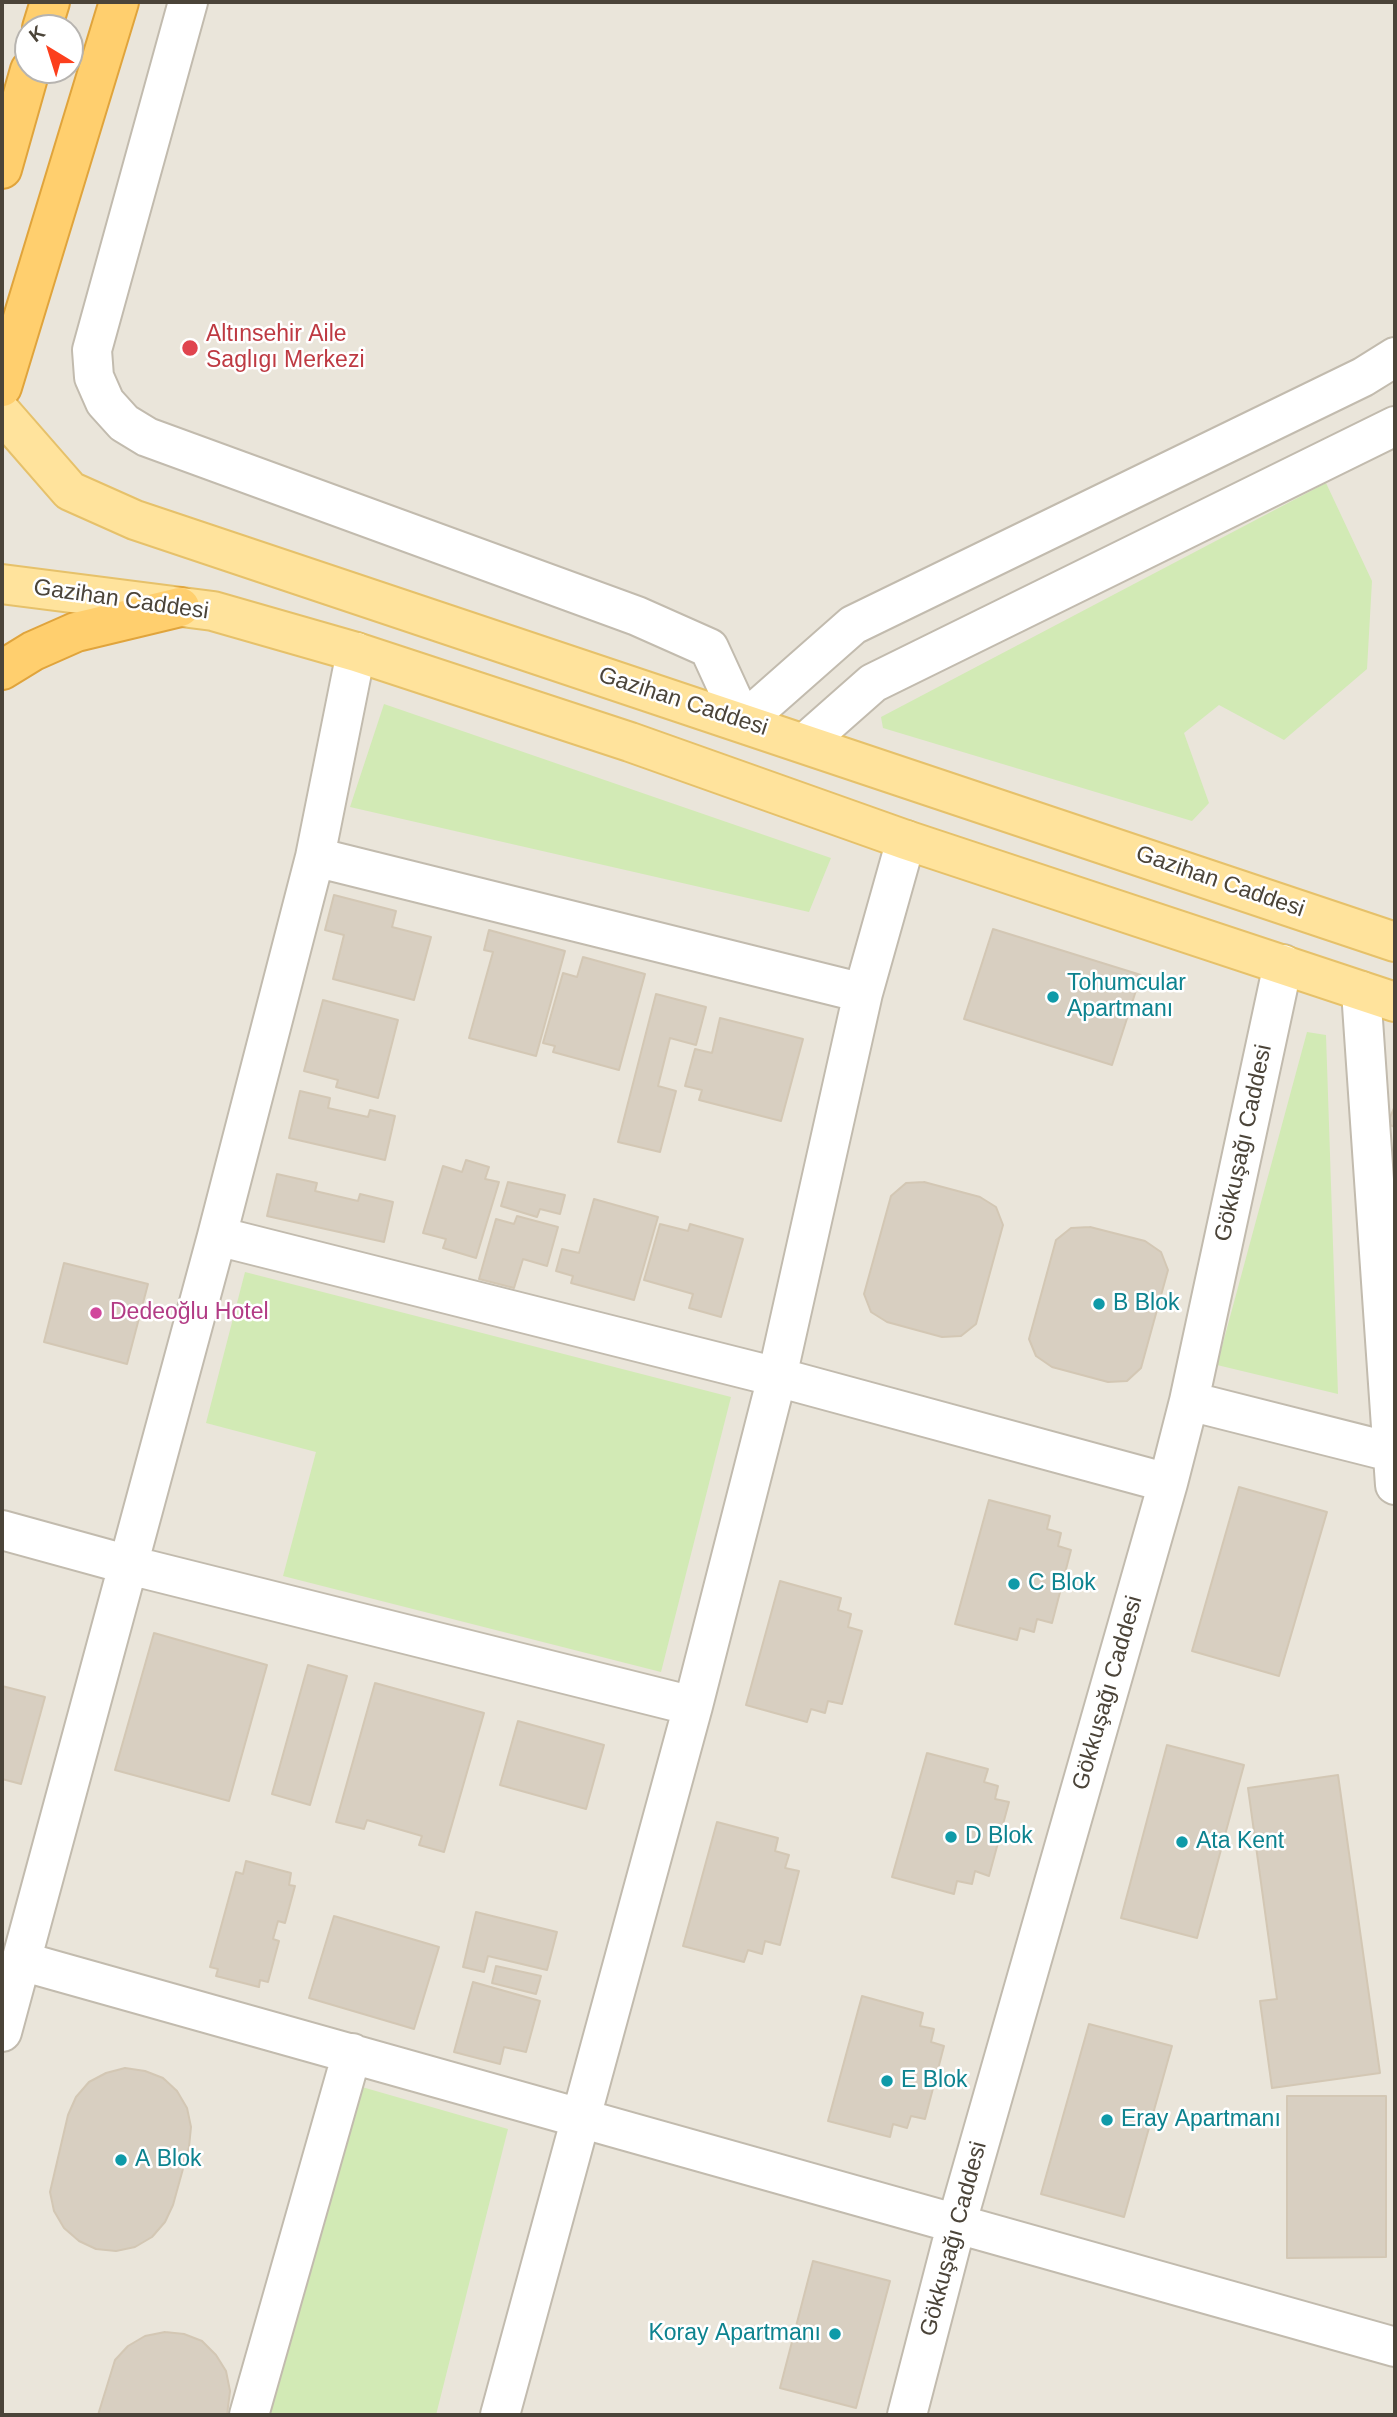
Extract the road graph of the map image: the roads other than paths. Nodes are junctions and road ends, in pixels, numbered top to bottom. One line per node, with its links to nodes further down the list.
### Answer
1 (119, 2): 5 (highway)
2 (188, 2): 15 (street)
3 (26, 84): 4 (highway)
4 (2, 169)
5 (49, 236): 6 (highway); 8 (highway)
6 (2, 284)
7 (1395, 357): 15 (street)
8 (2, 387)
9 (2, 413): 15 (main road, Gazihan Caddesi)
10 (1395, 426): 16 (street)
11 (2, 584): 12 (main road, Gazihan Caddesi)
12 (180, 607): 13 (main road, Gazihan Caddesi); 14 (highway)
13 (356, 652): 17 (main road, Gazihan Caddesi); 18 (street)
14 (2, 670)
15 (743, 722): 16 (main road, Gazihan Caddesi)
16 (805, 743): 19 (main road, Gazihan Caddesi)
17 (906, 840): 20 (main road, Gazihan Caddesi); 21 (street)
18 (315, 857): 21 (street); 23 (street)
19 (1395, 942)
20 (1283, 964): 22 (main road, Gazihan Caddesi); 25 (street, Gökkuşağı Caddesi)
21 (863, 993): 24 (street)
22 (1378, 996): 26 (street)
23 (217, 1236): 24 (street); 29 (street)
24 (777, 1377): 27 (street); 30 (street)
25 (1189, 1401): 26 (street); 27 (street, Gökkuşağı Caddesi)
26 (1395, 1464)
27 (1168, 1483): 35 (street, Gökkuşağı Caddesi)
28 (2, 1530): 29 (street)
29 (129, 1565): 30 (street); 31 (street)
30 (693, 1706): 34 (street)
31 (21, 1961): 32 (street); 33 (street)
32 (2, 2032)
33 (352, 2053): 34 (street); 37 (street)
34 (580, 2118): 35 (street); 38 (street)
35 (957, 2222): 36 (street); 39 (street, Gökkuşağı Caddesi)
36 (1395, 2347)
37 (249, 2415)
38 (500, 2415)
39 (907, 2415)

